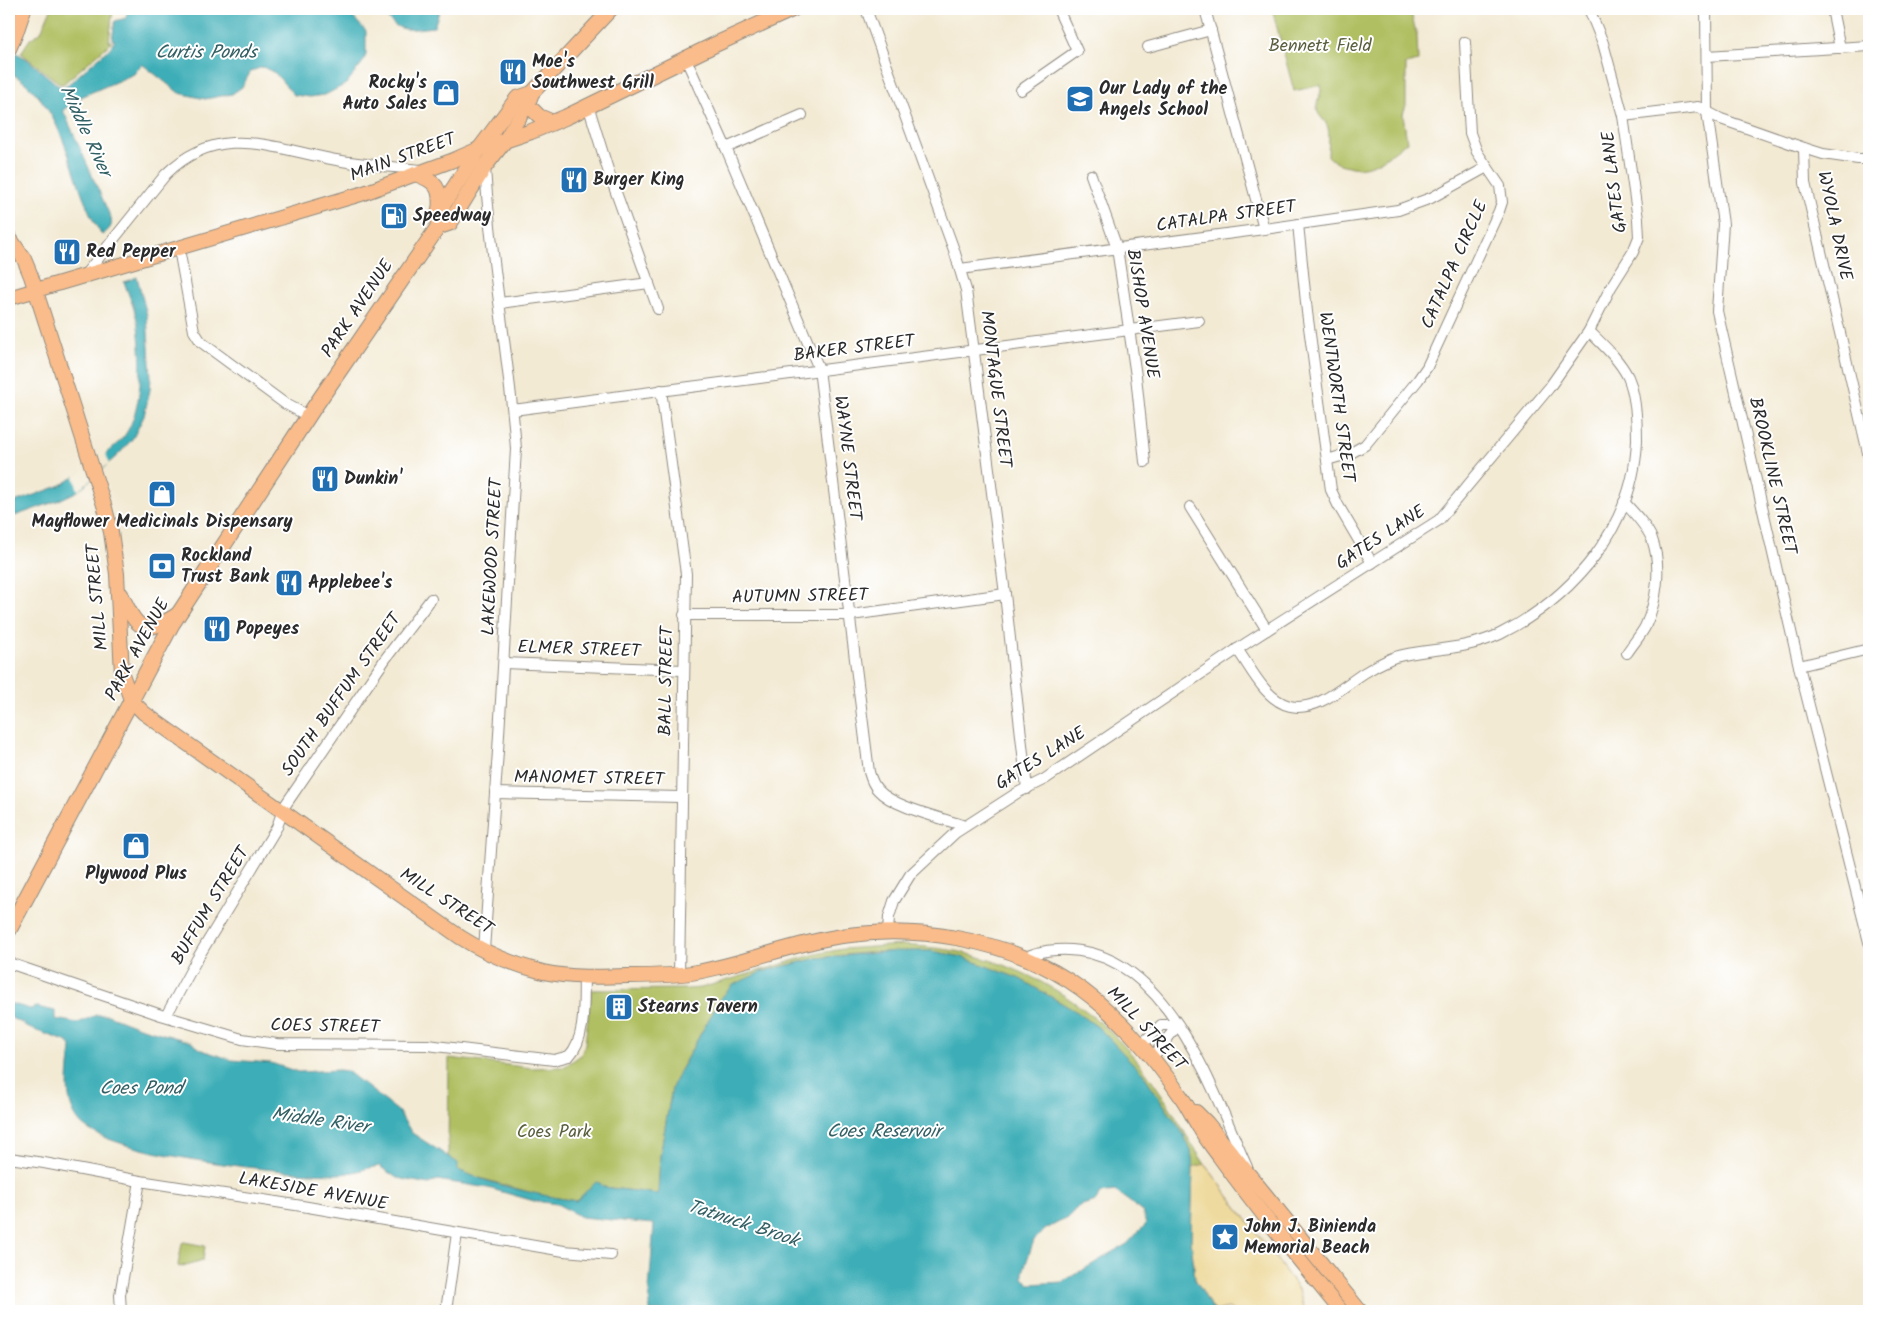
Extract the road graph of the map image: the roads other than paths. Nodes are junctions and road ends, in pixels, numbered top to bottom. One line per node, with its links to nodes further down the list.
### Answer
1 (24, 9): 15 (main road)
2 (611, 9): 19 (main road)
3 (793, 9): 17 (highway, MAIN STREET)
4 (866, 9): 41 (street, MONTAGUE STREET)
5 (1058, 9): 18 (street)
6 (1205, 9): 10 (street)
7 (1589, 9): 23 (street, GATES LANE)
8 (1706, 9): 16 (street, BROOKLINE STREET)
9 (1832, 9): 14 (street)
10 (1211, 30): 13 (street); 37 (street)
11 (1465, 42): 31 (street, CATALPA CIRCLE)
12 (1869, 46): 14 (street)
13 (1148, 47)
14 (1840, 48): 16 (street)
15 (9, 49)
16 (1707, 56): 21 (street, BROOKLINE STREET)
17 (686, 59): 20 (highway, MAIN STREET); 26 (street, WAYNE STREET)
18 (1021, 90)
19 (530, 99): 24 (main road); 25 (main road); 28 (main road)
20 (588, 105): 24 (highway, MAIN STREET); 43 (street)
21 (1707, 112): 23 (street); 27 (street); 73 (street, BROOKLINE STREET)
22 (802, 115): 26 (street)
23 (1623, 116): 50 (street, GATES LANE)
24 (553, 122): 25 (highway, MAIN STREET)
25 (506, 140): 28 (highway, MAIN STREET); 30 (highway, PARK AVENUE)
26 (726, 148): 52 (street, WAYNE STREET)
27 (1804, 148): 29 (street); 56 (street, WYOLA DRIVE)
28 (479, 149): 32 (main road, MAIN STREET); 34 (highway)
29 (1869, 159)
30 (485, 166): 36 (highway, PARK AVENUE); 46 (street, LAKEWOOD STREET)
31 (1487, 167): 35 (street, CATALPA STREET); 57 (street, CATALPA CIRCLE)
32 (420, 172): 34 (main road); 39 (main road, MAIN STREET); 42 (street)
33 (1091, 175): 40 (street, BISHOP AVENUE)
34 (438, 211): 36 (highway)
35 (1298, 224): 37 (street, CATALPA STREET); 57 (street, WENTWORTH STREET)
36 (438, 227): 55 (highway, PARK AVENUE)
37 (1264, 229): 40 (street, CATALPA STREET)
38 (9, 237): 44 (main road, MILL STREET)
39 (179, 248): 42 (main road, MAIN STREET); 55 (street)
40 (1117, 248): 41 (street, CATALPA STREET); 49 (street, BISHOP AVENUE)
41 (960, 268): 51 (street, MONTAGUE STREET)
42 (84, 276): 44 (main road, MAIN STREET)
43 (649, 283): 46 (street); 47 (street)
44 (36, 290): 45 (main road, MAIN STREET); 62 (main road, MILL STREET)
45 (9, 298)
46 (500, 302): 54 (street, LAKEWOOD STREET)
47 (658, 309)
48 (1199, 321): 49 (street, BAKER STREET)
49 (1129, 330): 51 (street, BAKER STREET); 58 (street, BISHOP AVENUE)
50 (1589, 331): 59 (street); 61 (street, GATES LANE)
51 (974, 350): 52 (street, BAKER STREET); 63 (street, MONTAGUE STREET)
52 (820, 369): 53 (street, BAKER STREET); 67 (street, WAYNE STREET)
53 (661, 390): 54 (street, BAKER STREET); 66 (street, BALL STREET)
54 (513, 410): 72 (street, LAKEWOOD STREET)
55 (308, 416): 65 (highway, PARK AVENUE)
56 (1869, 457)
57 (1327, 460): 61 (street, WENTWORTH STREET)
58 (1145, 462)
59 (1624, 502): 69 (street); 71 (street)
60 (1190, 508): 68 (street)
61 (1372, 563): 68 (street, GATES LANE)
62 (118, 589): 65 (main road); 75 (main road, MILL STREET)
63 (1005, 594): 67 (street, AUTUMN STREET); 76 (street, MONTAGUE STREET)
64 (431, 599): 79 (street, SOUTH BUFFUM STREET)
65 (178, 614): 75 (highway, PARK AVENUE)
66 (684, 615): 67 (street, AUTUMN STREET); 74 (street, BALL STREET)
67 (851, 615): 80 (street, WAYNE STREET)
68 (1267, 630): 69 (street, GATES LANE)
69 (1238, 649): 76 (street, GATES LANE)
70 (1869, 649): 73 (street)
71 (1627, 653)
72 (504, 663): 74 (street, ELMER STREET); 77 (street, LAKEWOOD STREET)
73 (1800, 666): 83 (street, BROOKLINE STREET)
74 (683, 670): 78 (street, BALL STREET)
75 (131, 700): 79 (main road, MILL STREET); 81 (highway, PARK AVENUE)
76 (1027, 789): 80 (street, GATES LANE)
77 (495, 793): 78 (street, MANOMET STREET); 84 (street, LAKEWOOD STREET)
78 (681, 797): 87 (street, BALL STREET)
79 (282, 812): 84 (main road, MILL STREET); 89 (street, BUFFUM STREET)
80 (965, 826): 82 (street, GATES LANE)
81 (9, 930)
82 (888, 932): 85 (main road, MILL STREET); 87 (main road, MILL STREET)
83 (1869, 942)
84 (484, 950): 88 (main road, MILL STREET)
85 (1022, 958): 90 (street); 91 (main road, MILL STREET)
86 (9, 963): 89 (street, COES STREET)
87 (679, 975): 88 (main road, MILL STREET)
88 (584, 976): 89 (street, COES STREET)
89 (166, 1016)
90 (1178, 1024): 91 (street); 92 (street); 96 (street)
91 (1140, 1046): 92 (main road, MILL STREET)
92 (1152, 1058): 93 (main road, MILL STREET)
93 (1183, 1100): 96 (main road, MILL STREET); 101 (main road, MILL STREET)
94 (9, 1158): 95 (street, LAKESIDE AVENUE)
95 (140, 1181): 97 (street, LAKESIDE AVENUE); 99 (street)
96 (1254, 1182): 102 (main road, MILL STREET)
97 (457, 1234): 98 (street, LAKESIDE AVENUE); 100 (street)
98 (611, 1255)
99 (121, 1311)
100 (446, 1311)
101 (1341, 1311)
102 (1360, 1311)

